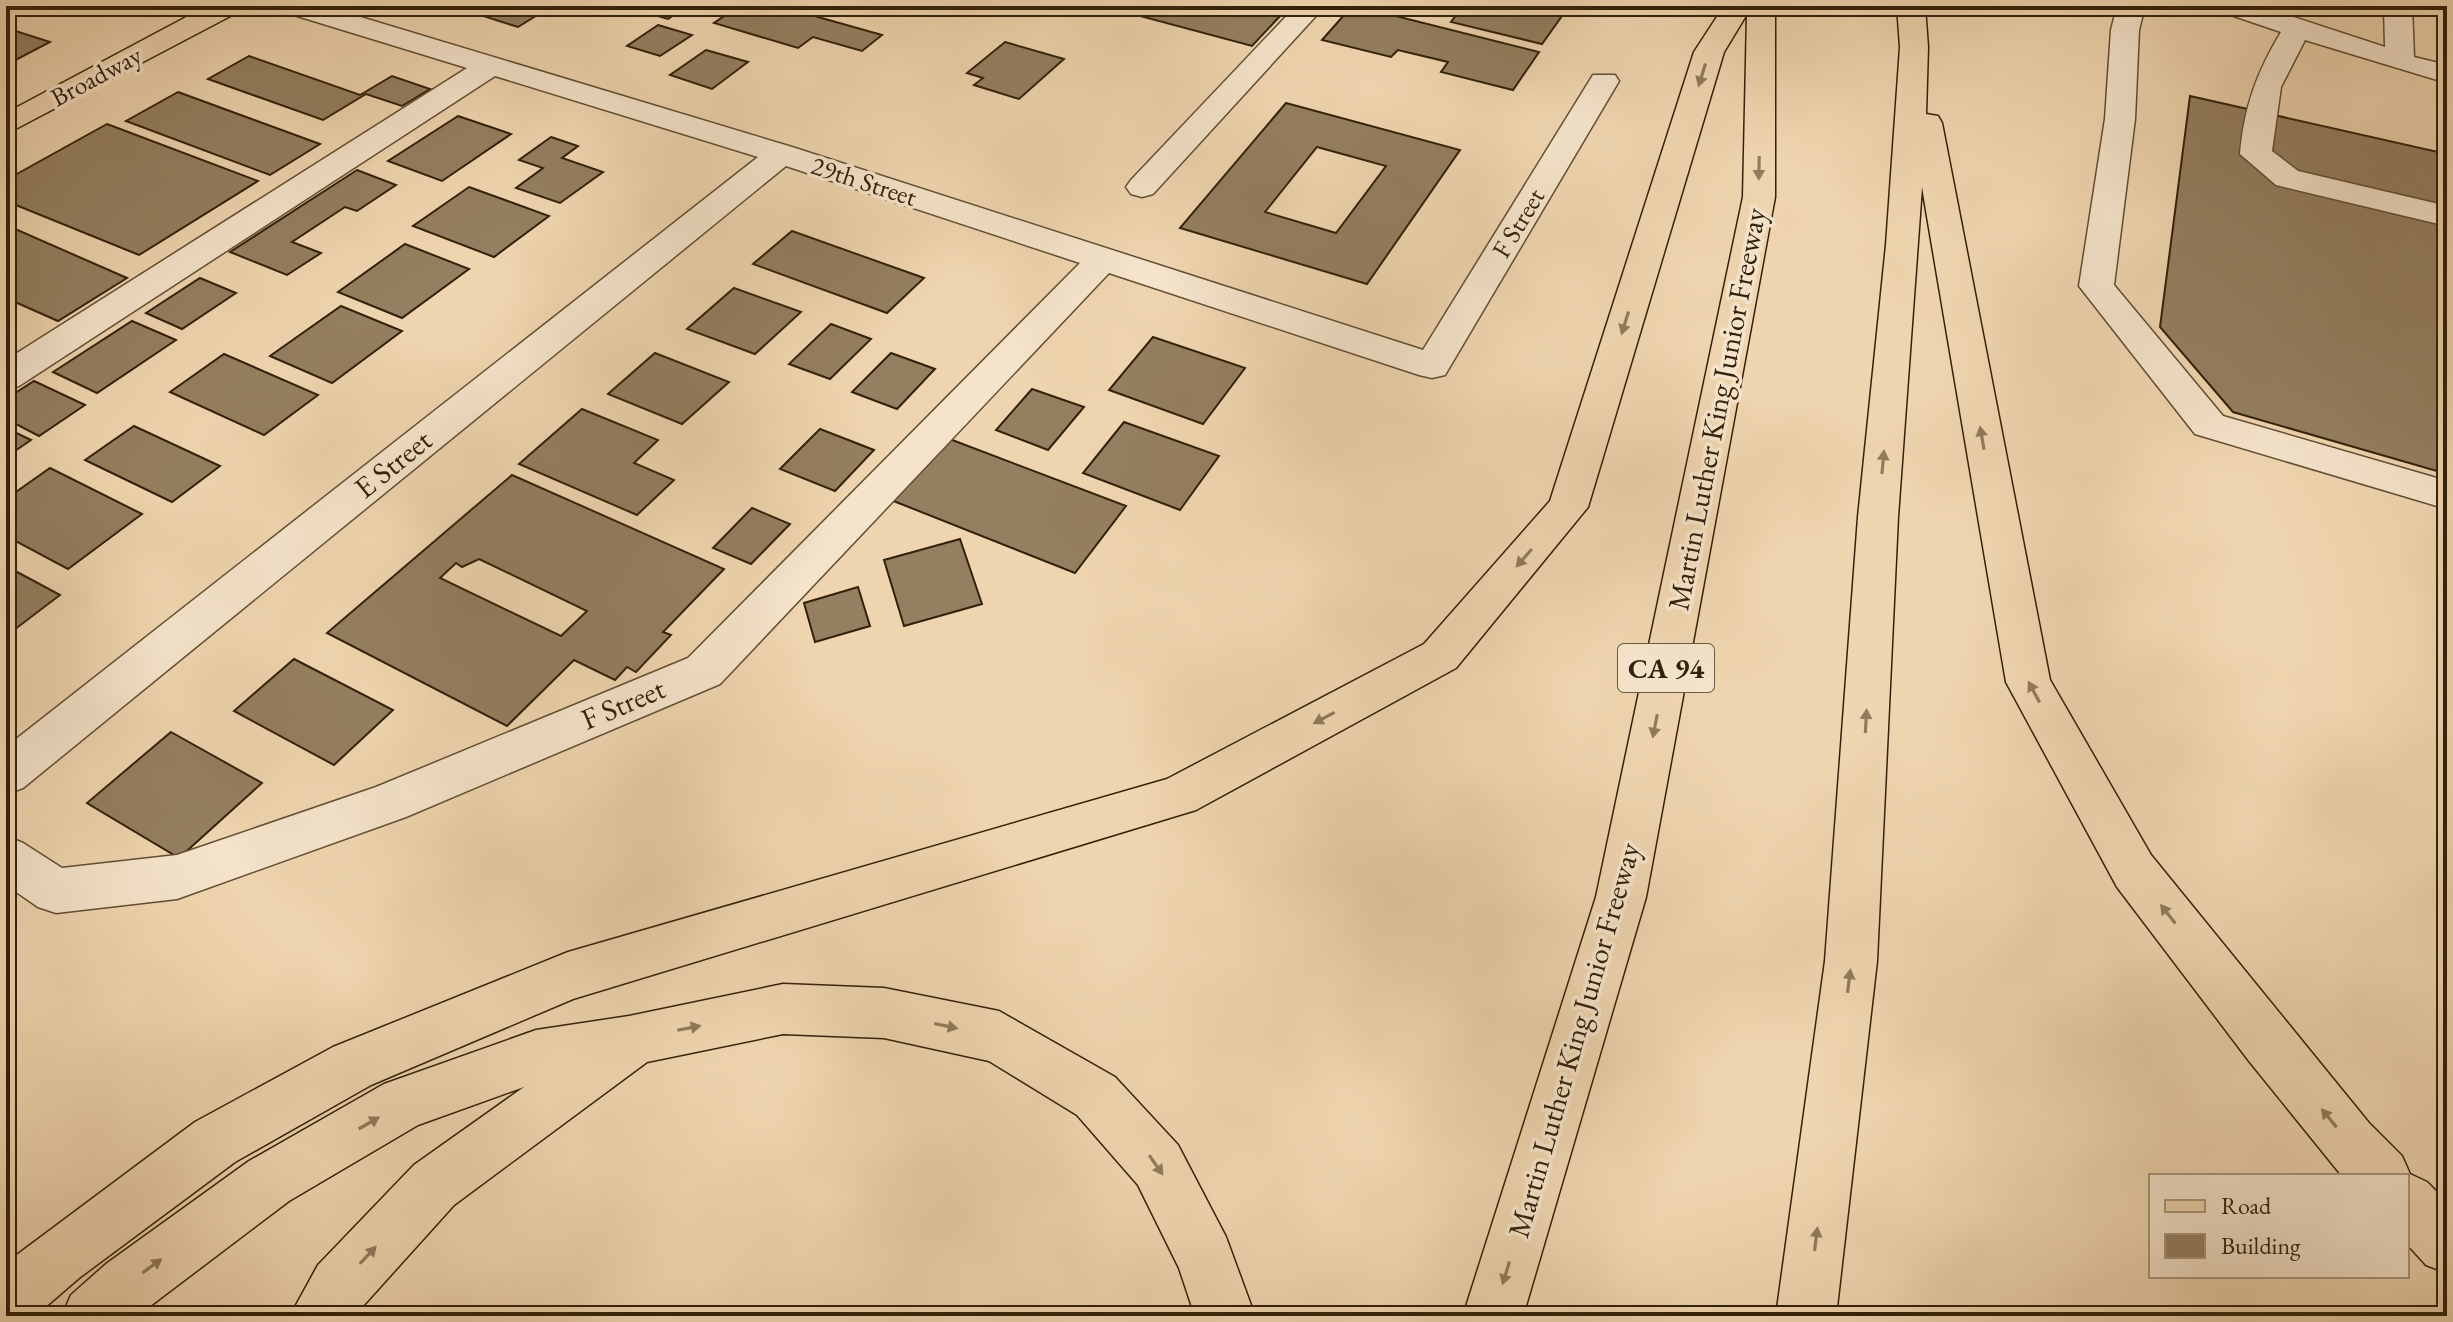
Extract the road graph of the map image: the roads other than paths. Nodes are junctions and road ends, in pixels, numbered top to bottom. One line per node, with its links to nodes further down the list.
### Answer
1 (228, 6): 15 (main road, Broadway)
2 (294, 6): 12 (street, 29th Street)
3 (1311, 6): 17 (street)
4 (1738, 6): 29 (main road, one-way to 29)
5 (1761, 6): 33 (main road, Martin Luther King Junior Freeway / CA 94, one-way to 33)
6 (2131, 6): 22 (street)
7 (2232, 6): 10 (street)
8 (2398, 6): 11 (street)
9 (1912, 26): 26 (main road, one-way to 9); 34 (main road, one-way to 9)
10 (2298, 28): 11 (street); 18 (street)
11 (2400, 62): 13 (street)
12 (489, 67): 16 (street, 29th Street); 21 (street)
13 (2447, 74)
14 (1604, 81): 20 (street, F Street)
15 (6, 125)
16 (781, 154): 19 (street, 29th Street); 23 (street, E Street)
17 (1142, 187)
18 (2447, 216)
19 (1103, 259): 20 (street, 29th Street); 24 (street, F Street)
20 (1432, 366)
21 (6, 377)
22 (2447, 495)
23 (6, 774)
24 (6, 858)
25 (635, 1039): 30 (main road, one-way to 25); 31 (main road, one-way to 25); 32 (main road, one-way to 32)
26 (2380, 1174)
27 (2409, 1204): 28 (main road)
28 (2447, 1244)
29 (6, 1302)
30 (92, 1316)
31 (320, 1316)
32 (1225, 1316)
33 (1493, 1316)
34 (1806, 1316)

